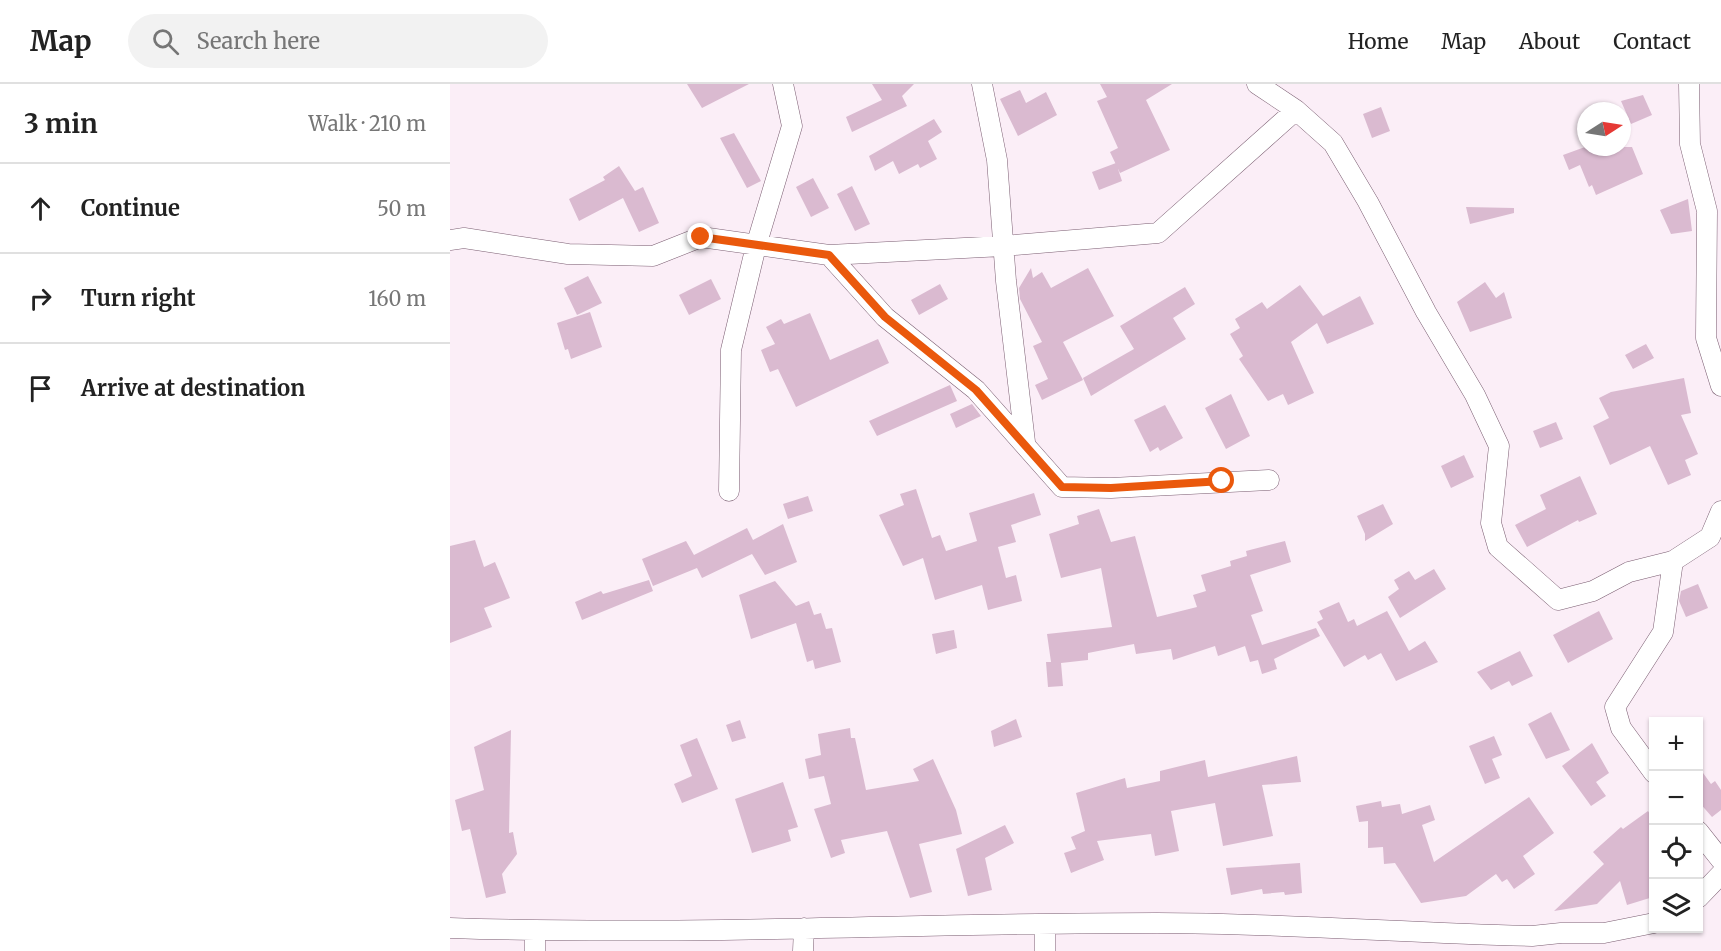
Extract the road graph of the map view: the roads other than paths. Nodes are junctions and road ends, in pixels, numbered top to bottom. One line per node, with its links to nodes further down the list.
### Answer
1 (783, 84): 7 (street)
2 (982, 84): 8 (street)
3 (1257, 84): 5 (street)
4 (1689, 84): 10 (street)
5 (1296, 110): 8 (street); 16 (street)
6 (450, 240): 7 (street)
7 (756, 246): 9 (street); 14 (street)
8 (1003, 246): 9 (street); 12 (street)
9 (829, 255): 12 (street)
10 (1714, 259): 11 (street)
11 (1721, 386)
12 (1025, 442): 13 (street)
13 (1269, 480)
14 (729, 491)
15 (1721, 511): 16 (street)
16 (1673, 561): 17 (street)
17 (1652, 771)
18 (1703, 837): 19 (street)
19 (1721, 860)
20 (1721, 874): 21 (street)
21 (1703, 893)
22 (1045, 924): 23 (street); 25 (street); 29 (street)
23 (1649, 924)
24 (450, 928): 26 (street)
25 (804, 928): 26 (street); 28 (street)
26 (535, 931): 27 (street)
27 (535, 951)
28 (803, 951)
29 (1045, 951)

